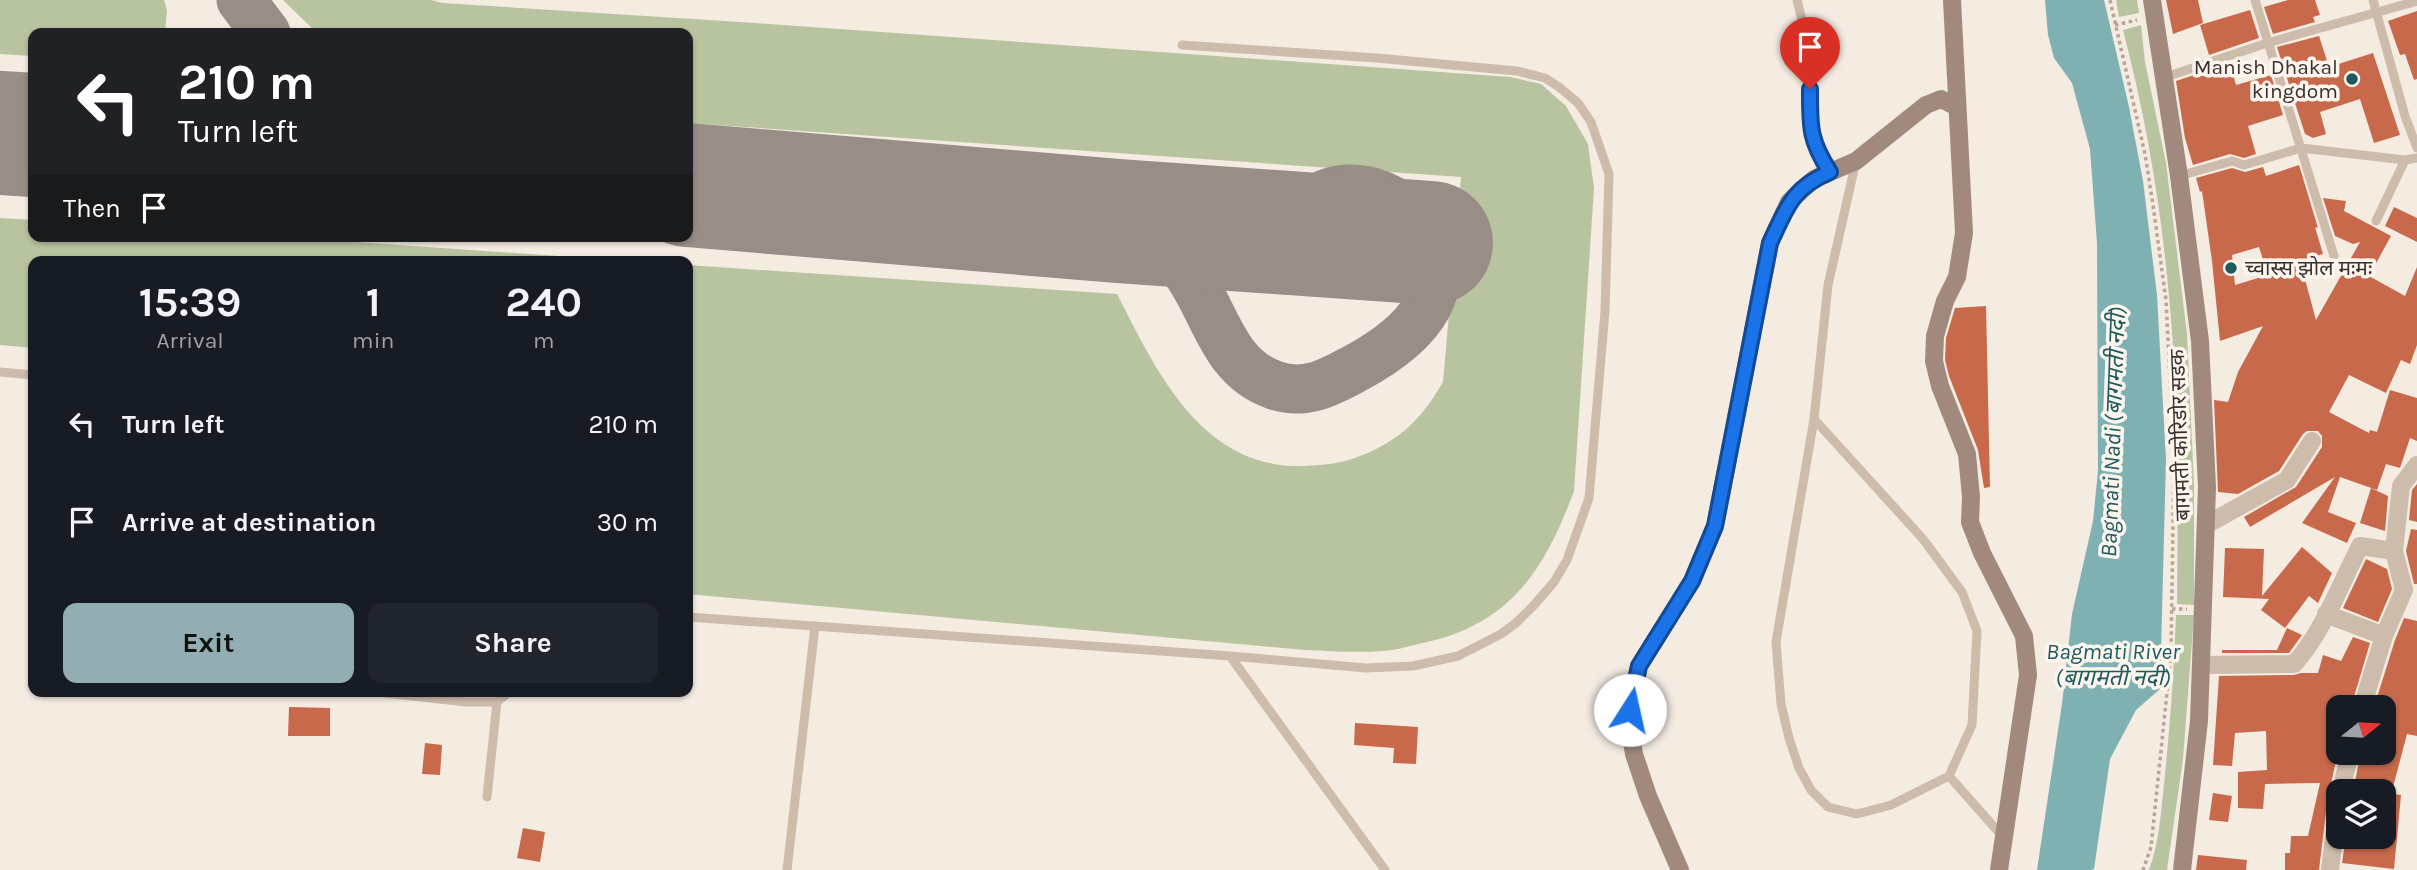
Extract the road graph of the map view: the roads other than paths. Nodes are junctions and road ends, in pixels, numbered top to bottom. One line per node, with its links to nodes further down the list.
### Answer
1 (1797, 0): 19 (lane)
2 (1952, 0): 11 (main road)
3 (2255, 0): 8 (lane)
4 (2373, 0): 7 (lane)
5 (2417, 1): 7 (lane)
6 (2153, 8): 10 (main road, बागमती कोरिडोर सडक)
7 (2377, 12): 8 (lane); 13 (lane)
8 (2267, 43): 10 (lane); 14 (lane)
9 (1182, 45): 35 (lane)
10 (2164, 78): 20 (main road, बागमती कोरिडोर सडक)
11 (1957, 107): 18 (main road); 43 (main road)
12 (2417, 113): 13 (lane)
13 (2405, 116): 15 (lane)
14 (2301, 148): 17 (lane); 20 (lane); 22 (lane)
15 (2417, 148)
16 (2417, 158): 17 (lane)
17 (2405, 160): 21 (lane)
18 (1856, 161): 19 (main road); 25 (lane)
19 (1830, 172): 47 (main road)
20 (2179, 176): 28 (main road, बागमती कोरिडोर सडक)
21 (2376, 222)
22 (2334, 256)
23 (0, 372): 24 (lane)
24 (28, 374)
25 (1814, 419): 41 (lane); 41 (lane)
26 (2312, 441): 28 (street)
27 (2417, 465): 29 (street)
28 (2206, 525): 36 (main road, बागमती कोरिडोर सडक)
29 (2394, 551): 30 (street); 31 (street)
30 (2411, 591): 34 (street)
31 (2326, 614): 34 (street); 36 (street)
32 (693, 617): 33 (lane)
33 (815, 626): 35 (lane); 45 (lane)
34 (2384, 636): 37 (street)
35 (1230, 656): 46 (lane)
36 (2201, 665): 49 (main road, बागमती कोरिडोर सडक)
37 (2366, 695)
38 (429, 697): 40 (lane)
39 (503, 697): 40 (lane)
40 (497, 702): 42 (lane)
41 (1949, 776): 43 (lane)
42 (487, 797)
43 (2003, 837): 48 (main road)
44 (2333, 849): 50 (street)
45 (787, 870)
46 (1385, 870)
47 (1680, 870)
48 (1998, 870)
49 (2182, 870)
50 (2330, 870)

